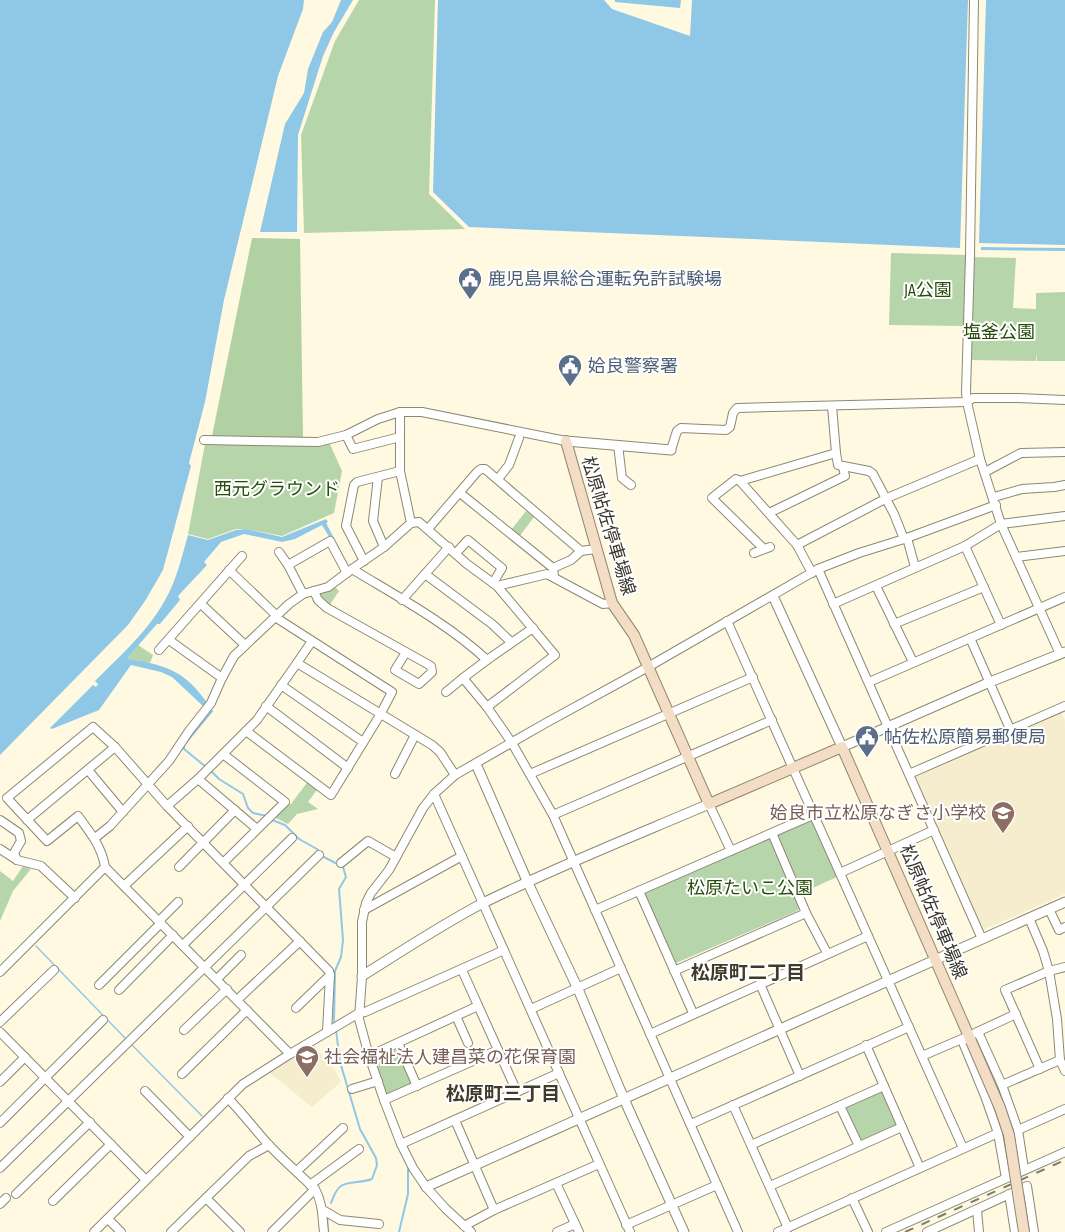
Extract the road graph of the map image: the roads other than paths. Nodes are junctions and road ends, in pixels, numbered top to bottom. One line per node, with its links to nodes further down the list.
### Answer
1 (974, 0): 3 (street)
2 (1065, 400): 3 (street)
3 (967, 402): 4 (street); 15 (street)
4 (832, 406): 12 (street); 14 (street)
5 (400, 412): 6 (street); 7 (street); 10 (street)
6 (346, 435): 7 (street); 9 (street)
7 (400, 438): 17 (street)
8 (519, 438): 20 (street)
9 (204, 440)
10 (566, 441): 11 (street); 38 (main road, 松原帖佐停車場線)
11 (618, 445): 12 (street); 23 (street)
12 (671, 450)
13 (1065, 452): 18 (street)
14 (836, 453): 16 (street); 21 (street)
15 (980, 459): 18 (street); 26 (street)
16 (843, 467): 26 (street); 28 (street)
17 (400, 471): 19 (street); 30 (street)
18 (985, 472): 25 (street)
19 (378, 477): 36 (street); 46 (street)
20 (498, 479): 24 (street); 39 (street)
21 (740, 481): 28 (street); 43 (street)
22 (1065, 485): 25 (street)
23 (631, 486)
24 (460, 492): 32 (street); 49 (street)
25 (994, 496): 27 (street)
26 (886, 498): 33 (street); 34 (street)
27 (996, 505): 31 (street); 33 (street)
28 (769, 513): 34 (street)
29 (1065, 516): 31 (street)
30 (410, 523): 32 (street); 36 (street)
31 (1001, 524): 35 (street); 45 (street)
32 (428, 529): 37 (street)
33 (905, 538): 48 (street); 52 (street)
34 (796, 545): 52 (street)
35 (965, 546): 48 (street); 57 (street)
36 (384, 547): 46 (street)
37 (449, 547): 42 (street); 53 (street)
38 (596, 549): 39 (street); 63 (main road, 松原帖佐停車場線)
39 (581, 551): 49 (street)
40 (1065, 551): 45 (street)
41 (279, 552): 47 (street)
42 (456, 553): 55 (street); 55 (street)
43 (754, 553)
44 (242, 556): 50 (street)
45 (1016, 557): 66 (street)
46 (364, 561): 51 (street)
47 (288, 565): 51 (street); 59 (street)
48 (915, 567): 56 (street)
49 (554, 568): 54 (street)
50 (229, 570): 64 (street); 67 (street)
51 (350, 571): 58 (street); 62 (street)
52 (815, 571): 60 (street); 65 (street)
53 (425, 574): 62 (street); 75 (street)
54 (554, 577): 55 (street); 63 (street)
55 (495, 584): 71 (street)
56 (876, 586): 65 (street); 69 (street)
57 (984, 587): 69 (street); 70 (street)
58 (314, 591): 59 (street); 78 (street)
59 (303, 594): 67 (street)
60 (773, 596): 68 (street); 104 (street)
61 (1065, 597): 66 (street)
62 (402, 600): 80 (street)
63 (612, 603): 83 (main road, 松原帖佐停車場線)
64 (201, 604): 73 (street); 76 (street)
65 (833, 604): 87 (street)
66 (1039, 608): 70 (street); 79 (street)
67 (276, 616): 74 (street); 76 (street)
68 (727, 621): 83 (street); 84 (street)
69 (894, 624): 81 (street)
70 (1001, 625): 72 (street)
71 (533, 628): 75 (street); 92 (street)
72 (970, 638): 81 (street); 88 (street)
73 (169, 640): 77 (street); 85 (street)
74 (312, 641): 82 (street); 95 (street)
75 (511, 642): 80 (street)
76 (246, 645): 85 (street)
77 (159, 650)
78 (406, 652): 78 (street)
79 (1062, 653): 88 (street)
80 (487, 660): 86 (street)
81 (913, 662): 87 (street)
82 (297, 663): 89 (street); 95 (street)
83 (648, 668): 94 (main road, 松原帖佐停車場線); 102 (street)
84 (753, 677): 94 (street); 96 (street)
85 (222, 678): 116 (street)
86 (463, 678): 90 (street); 92 (street)
87 (870, 682): 97 (street)
88 (990, 682): 97 (street); 98 (street)
89 (281, 685): 91 (street); 101 (street)
90 (446, 692)
91 (266, 706): 99 (street); 108 (street)
92 (486, 707): 102 (street)
93 (1064, 709): 98 (street)
94 (668, 714): 106 (main road, 松原帖佐停車場線); 112 (street)
95 (380, 715): 100 (street); 101 (street)
96 (772, 720): 106 (street); 109 (street)
97 (888, 725): 104 (street); 113 (street)
98 (1010, 729): 113 (street)
99 (246, 731): 105 (street); 108 (street)
100 (415, 735): 111 (street); 114 (street)
101 (364, 742): 108 (street)
102 (512, 743): 107 (street); 112 (street)
103 (115, 747): 110 (street); 116 (street); 125 (street)
104 (842, 747): 109 (main road); 134 (main road, 松原帖佐停車場線)
105 (222, 754): 115 (street); 127 (street)
106 (688, 757): 118 (main road, 松原帖佐停車場線); 122 (street)
107 (476, 764): 114 (street); 146 (street)
108 (348, 768)
109 (793, 768): 118 (main road); 123 (street)
110 (88, 770): 121 (street); 125 (street)
111 (395, 774)
112 (530, 774): 122 (street)
113 (909, 774): 128 (street)
114 (455, 776): 117 (street)
115 (198, 779): 119 (street); 120 (street)
116 (148, 786): 119 (street); 121 (street)
117 (434, 794): 137 (street); 138 (street)
118 (710, 804): 135 (street); 141 (street)
119 (167, 806): 126 (street)
120 (235, 810): 127 (street); 132 (street)
121 (123, 812): 130 (street)
122 (553, 815): 141 (street)
123 (813, 815): 129 (street); 145 (street)
124 (0, 820): 139 (street)
125 (27, 820): 130 (street)
126 (188, 826): 132 (street); 148 (street)
127 (257, 829): 140 (street)
128 (934, 830): 134 (street); 164 (street)
129 (772, 833): 135 (street); 158 (street)
130 (95, 838): 143 (street)
131 (292, 838): 147 (street)
132 (204, 842): 140 (street); 144 (street)
133 (0, 849): 139 (street)
134 (888, 850): 145 (street); 170 (main road, 松原帖佐停車場線)
135 (731, 851): 149 (street)
136 (319, 855): 154 (street)
137 (396, 856): 142 (street); 156 (street)
138 (462, 856): 153 (street); 156 (street)
139 (17, 860): 150 (street)
140 (224, 862): 147 (street)
141 (574, 862): 146 (street); 157 (street)
142 (341, 863)
143 (105, 867): 148 (street); 150 (street)
144 (179, 867)
145 (840, 872): 163 (street)
146 (528, 883): 153 (street); 186 (street)
147 (245, 884): 154 (street); 166 (street)
148 (124, 886): 160 (street)
149 (639, 891): 157 (street); 177 (street)
150 (75, 898): 178 (street)
151 (178, 902): 160 (street)
152 (1065, 902): 155 (street)
153 (483, 903): 167 (street); 180 (street)
154 (266, 906): 165 (street); 171 (street)
155 (1049, 909): 159 (street); 161 (street)
156 (364, 910): 180 (street)
157 (595, 910): 173 (street)
158 (806, 913): 168 (street); 177 (street)
159 (1029, 918): 164 (street); 176 (street)
160 (160, 922): 162 (street); 184 (street)
161 (1065, 927)
162 (173, 935): 166 (street); 187 (street)
163 (868, 936): 168 (street); 182 (street)
164 (982, 939): 170 (street)
165 (300, 941): 179 (street); 188 (street)
166 (183, 946): 171 (street)
167 (504, 950): 175 (street); 191 (street)
168 (827, 953): 183 (street)
169 (241, 956): 181 (street)
170 (935, 960): 182 (street); 206 (main road, 松原帖佐停車場線)
171 (205, 966): 181 (street); 233 (street)
172 (1065, 967): 176 (street)
173 (621, 968): 186 (street); 204 (street)
174 (54, 970): 199 (street)
175 (462, 970): 189 (street); 193 (street)
176 (1049, 970): 195 (street); 197 (street)
177 (674, 971): 194 (street)
178 (0, 972)
179 (330, 975): 190 (street); 203 (street)
180 (362, 976): 193 (street)
181 (217, 979): 185 (street)
182 (889, 980): 200 (street); 202 (street)
183 (760, 984): 194 (street); 202 (street)
184 (99, 985)
185 (227, 989): 188 (street); 201 (street)
186 (578, 989): 191 (street); 232 (street)
187 (119, 990)
188 (237, 1000): 192 (street)
189 (478, 1006): 196 (street); 210 (street)
190 (296, 1008)
191 (531, 1009): 218 (street)
192 (248, 1010): 211 (street); 219 (street)
193 (359, 1013): 203 (street); 212 (street)
194 (693, 1013): 204 (street)
195 (1016, 1014): 206 (street); 216 (street)
196 (456, 1016): 207 (street); 208 (street)
197 (1061, 1018): 215 (street)
198 (103, 1020): 221 (street)
199 (0, 1022)
200 (909, 1027): 209 (street); 213 (street)
201 (184, 1030)
202 (779, 1030): 220 (street); 222 (street)
203 (327, 1032): 211 (street)
204 (650, 1034): 222 (street)
205 (1, 1036): 214 (street)
206 (970, 1037): 213 (street); 225 (street); 246 (street); 303 (main road, 松原帖佐停車場線, bridge)
207 (398, 1043): 212 (street); 226 (street)
208 (468, 1043)
209 (866, 1045): 220 (street); 227 (street)
210 (498, 1050): 226 (street); 230 (street)
211 (290, 1054): 231 (street)
212 (369, 1056): 223 (street)
213 (922, 1056): 253 (street)
214 (25, 1057): 221 (street); 224 (street)
215 (1060, 1060): 216 (street); 217 (street)
216 (1040, 1069): 225 (street)
217 (1065, 1071)
218 (559, 1073): 230 (street); 238 (street)
219 (182, 1074)
220 (800, 1076): 235 (street)
221 (45, 1078): 233 (street); 241 (street)
222 (670, 1078): 232 (street); 242 (street)
223 (378, 1081): 228 (street); 234 (street)
224 (0, 1082)
225 (1002, 1085): 245 (street)
226 (417, 1086): 234 (street)
227 (884, 1086): 236 (street); 243 (street)
228 (352, 1089)
229 (145, 1091): 247 (street)
230 (517, 1092): 239 (street)
231 (228, 1098): 247 (street); 250 (street)
232 (624, 1098): 238 (street); 276 (street)
233 (68, 1100): 240 (street); 258 (street)
234 (384, 1100): 249 (street)
235 (733, 1105): 242 (street); 251 (street)
236 (840, 1106): 251 (street); 252 (street)
237 (1065, 1109): 245 (street)
238 (580, 1119): 256 (street); 257 (street)
239 (454, 1120): 249 (street); 257 (street)
240 (90, 1122): 248 (street); 269 (street)
241 (0, 1123)
242 (690, 1124): 265 (street)
243 (902, 1127): 252 (street); 259 (street)
244 (343, 1128): 261 (street)
245 (1018, 1130): 260 (street)
246 (998, 1133): 253 (street); 262 (street)
247 (190, 1137): 263 (street)
248 (111, 1144): 263 (street); 274 (street)
249 (401, 1144): 268 (street)
250 (269, 1145): 261 (street); 272 (street)
251 (751, 1146): 266 (street)
252 (859, 1146): 266 (street)
253 (963, 1148): 259 (street)
254 (359, 1149): 267 (street)
255 (1065, 1152): 260 (street)
256 (599, 1164): 264 (street); 284 (street)
257 (475, 1165): 268 (street); 278 (street)
258 (0, 1168)
259 (920, 1168): 273 (street)
260 (1024, 1170): 262 (street)
261 (297, 1172): 267 (street)
262 (1006, 1178): 299 (street)
263 (146, 1180): 280 (street)
264 (556, 1183): 278 (street); 283 (street)
265 (718, 1184): 276 (street); 296 (street)
266 (770, 1186): 285 (street)
267 (313, 1187): 277 (street); 287 (street)
268 (426, 1187): 282 (street)
269 (16, 1194)
270 (1009, 1194): 279 (street); 302 (street); 304 (street)
271 (6, 1198): 275 (street)
272 (206, 1198): 290 (street); 291 (street)
273 (852, 1198): 285 (street); 298 (street)
274 (53, 1201)
275 (0, 1204)
276 (672, 1205): 284 (street); 295 (street)
277 (323, 1210): 281 (street); 292 (street)
278 (494, 1210): 282 (street)
279 (977, 1210): 286 (street); 301 (street)
280 (108, 1219): 288 (street); 289 (street)
281 (379, 1224)
282 (464, 1226): 293 (street)
283 (577, 1228): 294 (street)
284 (628, 1228)
285 (788, 1228): 297 (street)
286 (941, 1229): 300 (street)
287 (277, 1231)
288 (94, 1232)
289 (121, 1232)
290 (171, 1232)
291 (240, 1232)
292 (324, 1232)
293 (471, 1232)
294 (557, 1232)
295 (684, 1232)
296 (738, 1232)
297 (778, 1232)
298 (868, 1232)
299 (886, 1232)
300 (927, 1232)
301 (979, 1232)
302 (1015, 1232)
303 (1024, 1232)
304 (1034, 1232)

